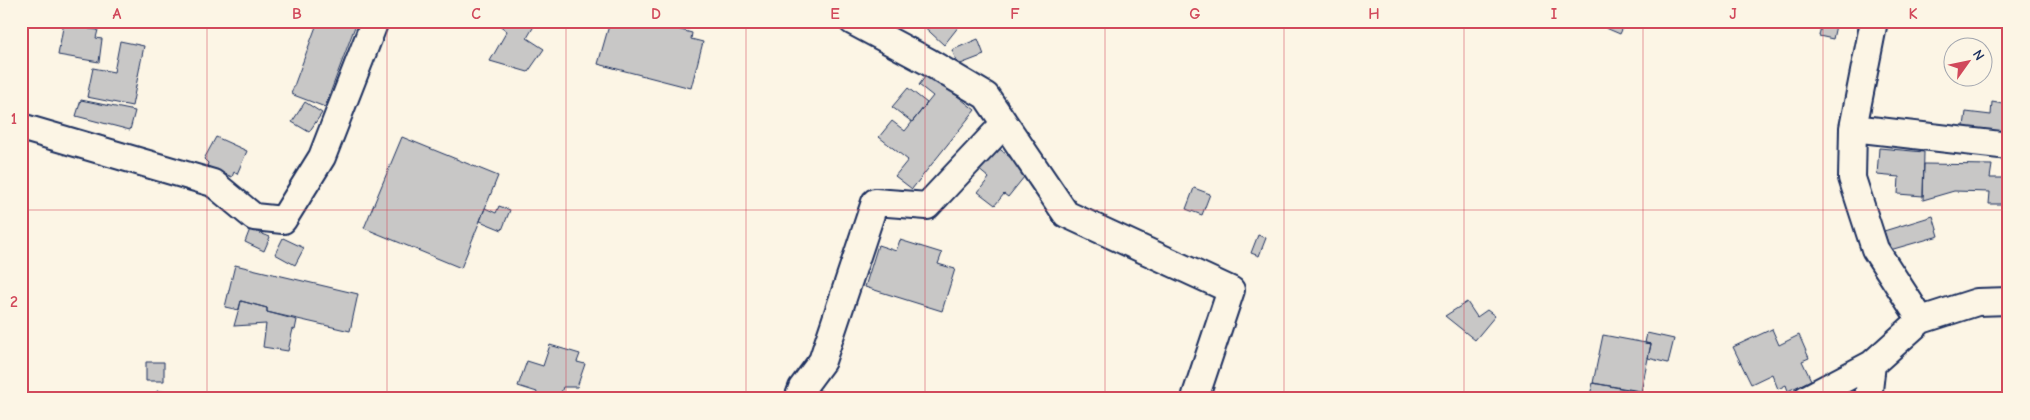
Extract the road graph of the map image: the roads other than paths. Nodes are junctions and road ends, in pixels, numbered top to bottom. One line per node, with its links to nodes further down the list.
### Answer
1 (375, 21): 5 (street)
2 (852, 21): 4 (street)
3 (1874, 21): 6 (street)
4 (1004, 124): 11 (street); 12 (street)
5 (21, 127)
6 (1854, 128): 7 (street); 9 (street)
7 (2009, 146)
8 (2009, 301): 9 (street)
9 (1921, 320): 10 (street)
10 (1872, 364): 13 (street); 14 (street)
11 (1196, 395)
12 (798, 399)
13 (1806, 399)
14 (1868, 399)

